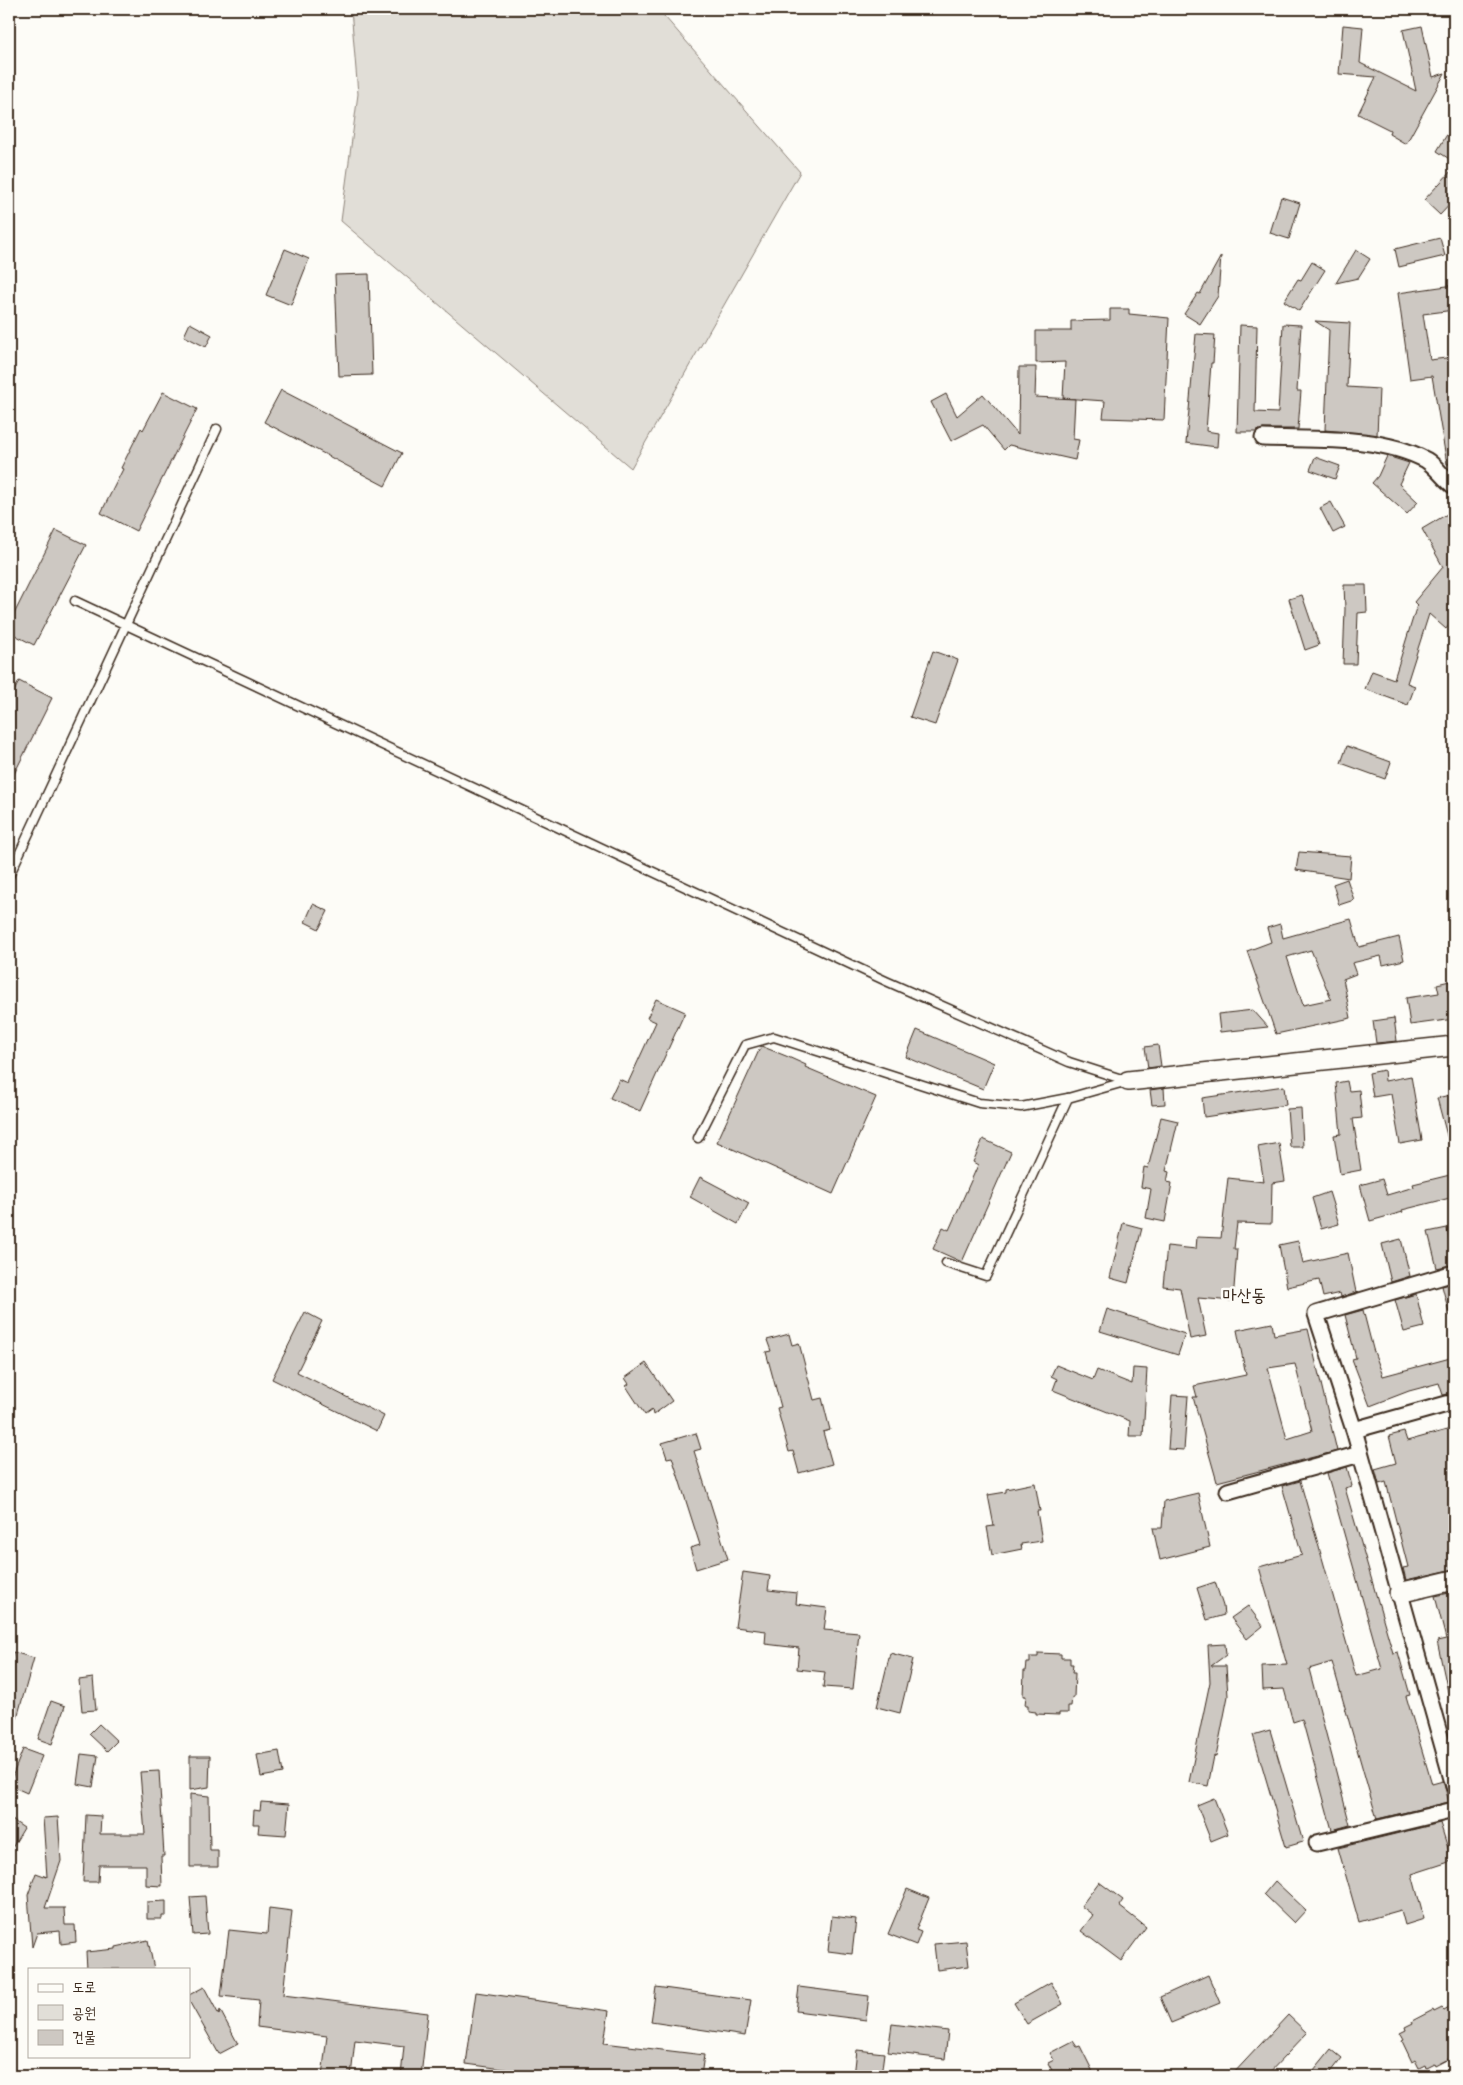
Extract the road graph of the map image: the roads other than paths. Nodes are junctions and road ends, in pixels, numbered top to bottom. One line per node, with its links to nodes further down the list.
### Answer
1 (217, 429): 5 (lane)
2 (1263, 438): 3 (street)
3 (1454, 486)
4 (75, 601): 5 (lane)
5 (126, 625): 6 (lane); 8 (lane)
6 (9, 876)
7 (1454, 1046): 8 (street)
8 (1128, 1081): 9 (lane)
9 (1068, 1098): 10 (lane); 11 (lane)
10 (698, 1138)
11 (946, 1262)
12 (1454, 1273): 14 (street)
13 (1454, 1402): 14 (street)
14 (1354, 1430): 15 (street)
15 (1360, 1454): 16 (street); 18 (street)
16 (1228, 1491)
17 (1454, 1580): 18 (street)
18 (1399, 1593): 19 (street)
19 (1454, 1786)
20 (1454, 1810): 21 (street)
21 (1317, 1843)

